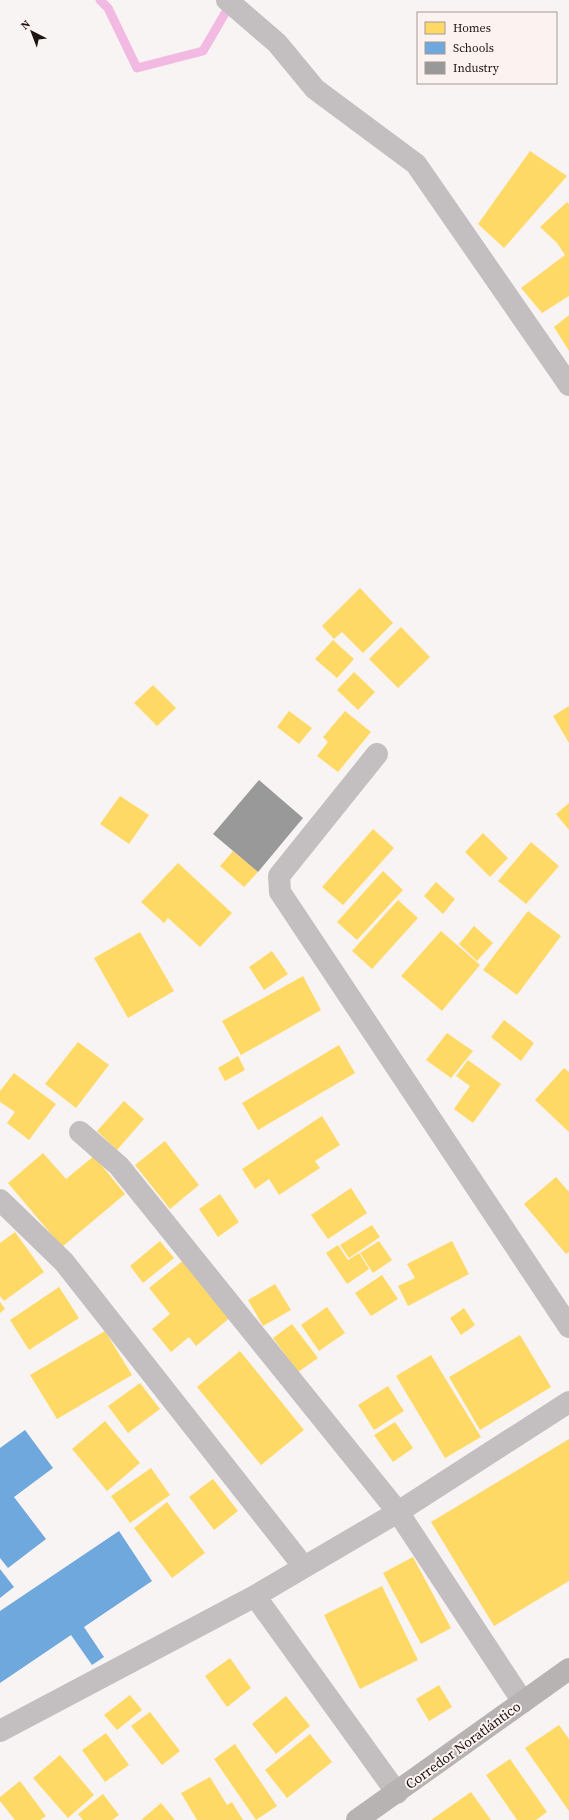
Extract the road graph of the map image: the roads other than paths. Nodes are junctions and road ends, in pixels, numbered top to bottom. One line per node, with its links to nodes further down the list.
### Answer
1 (227, 0): 2 (street)
2 (569, 386)
3 (377, 754): 6 (street)
4 (80, 1132): 8 (street)
5 (0, 1200): 9 (street)
6 (569, 1327)
7 (569, 1402): 8 (street)
8 (398, 1512): 9 (street); 12 (street)
9 (304, 1567): 10 (street)
10 (255, 1596): 13 (street); 14 (street)
11 (569, 1669): 12 (highway, Corredor Noratlántico)
12 (523, 1702): 14 (highway, Corredor Noratlántico)
13 (1, 1729)
14 (396, 1793): 15 (highway, Corredor Noratlántico)
15 (367, 1817)

